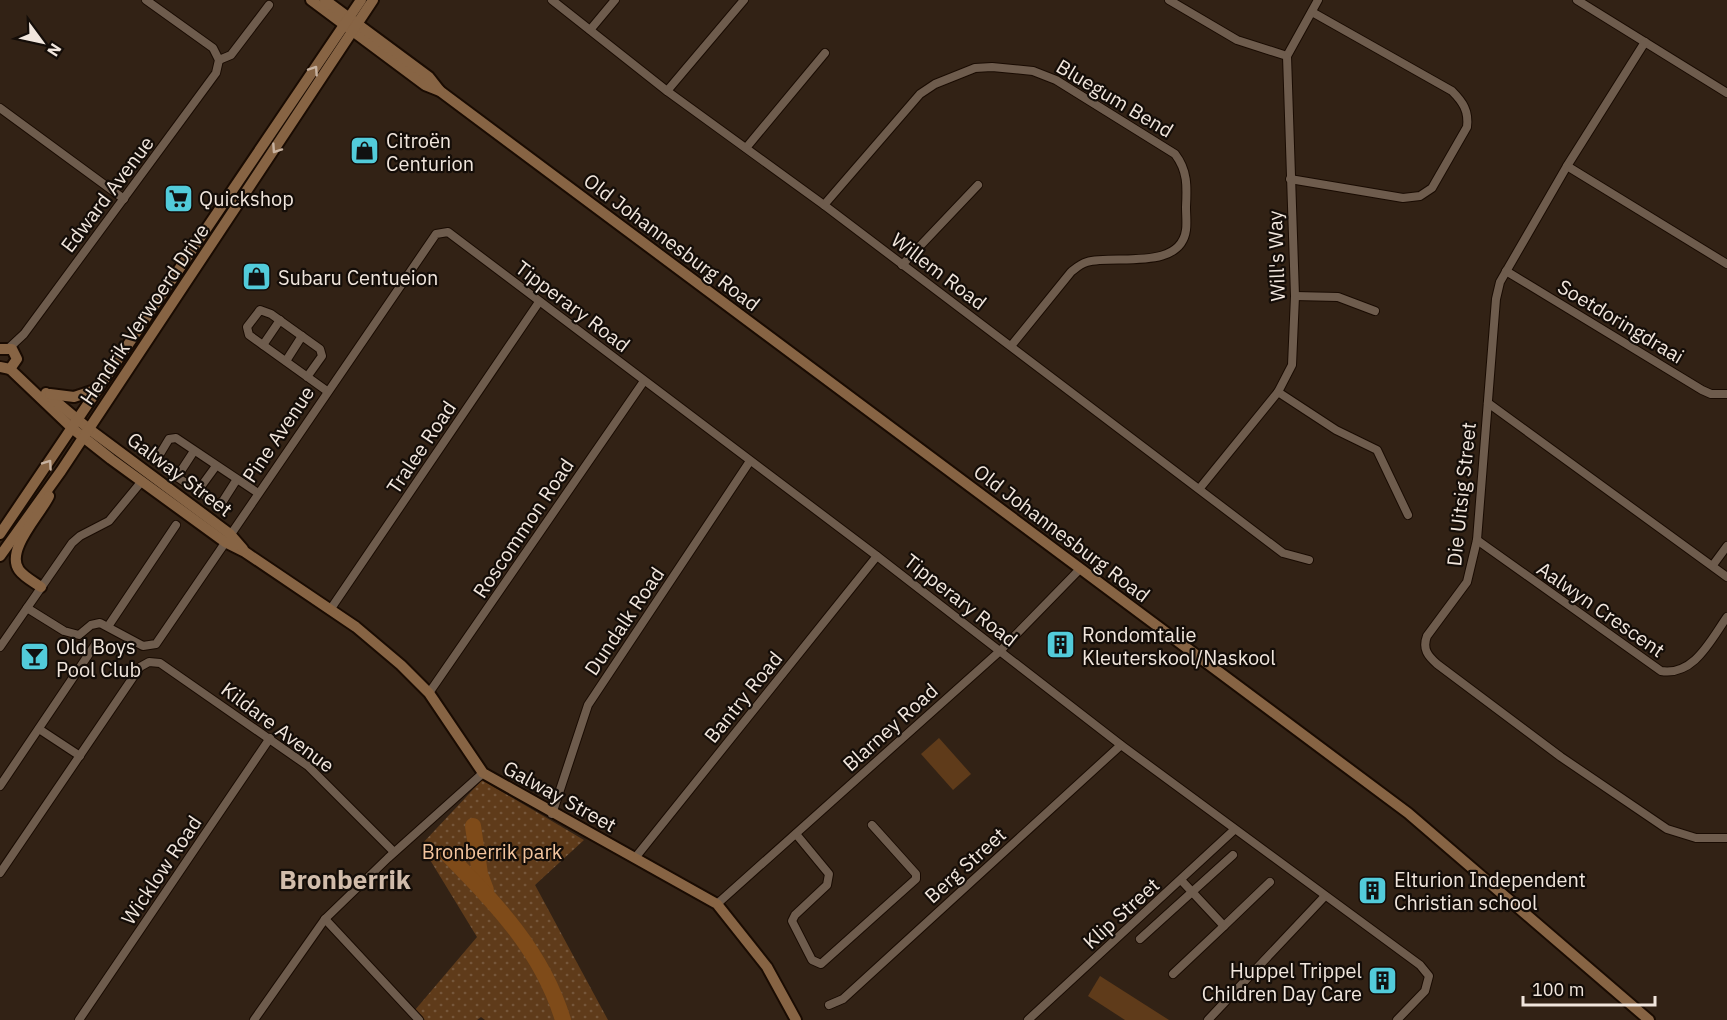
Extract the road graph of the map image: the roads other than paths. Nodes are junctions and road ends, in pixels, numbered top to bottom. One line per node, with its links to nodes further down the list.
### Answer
1 (146, 0): 19 (street)
2 (311, 0): 14 (main road, Old Johannesburg Road)
3 (325, 0): 14 (main road, Old Johannesburg Road)
4 (362, 0): 14 (main road, Hendrik Verwoerd Drive)
5 (373, 0): 14 (main road, Hendrik Verwoerd Drive)
6 (552, 0): 15 (street, Willem Road)
7 (615, 0): 15 (street)
8 (744, 0): 20 (street)
9 (1169, 0): 18 (street)
10 (1318, 0): 13 (street)
11 (1577, 0): 16 (street)
12 (269, 5): 19 (street)
13 (1311, 12): 18 (street); 25 (street)
14 (351, 25): 44 (main road, Hendrik Verwoerd Drive, one-way to 14); 51 (main road, Hendrik Verwoerd Drive, one-way to 51); 74 (main road, Old Johannesburg Road)
15 (590, 30): 20 (street, Willem Road)
16 (1645, 42): 21 (street); 24 (street, Die Uitsig Street)
17 (825, 53): 23 (street)
18 (1287, 56): 25 (street, Will's Way)
19 (219, 60): 27 (street, Edward Avenue)
20 (668, 91): 23 (street, Willem Road)
21 (1727, 93)
22 (0, 108): 27 (street)
23 (746, 148): 28 (street, Willem Road)
24 (1567, 166): 30 (street); 32 (street, Die Uitsig Street)
25 (1290, 179): 33 (street, Will's Way)
26 (978, 185): 31 (street)
27 (124, 199): 40 (street, Edward Avenue)
28 (825, 205): 31 (street, Willem Road); 39 (street, Bluegum Bend)
29 (460, 239): 34 (street, Tipperary Road); 45 (street, Pine Avenue)
30 (1727, 264)
31 (902, 265): 39 (street, Willem Road)
32 (1506, 271): 48 (street, Soetdoringdraai); 49 (street, Die Uitsig Street)
33 (1295, 296): 35 (street); 46 (street, Will's Way)
34 (539, 302): 43 (street, Tipperary Road); 78 (street, Tralee Road)
35 (1375, 311)
36 (280, 320): 37 (street); 38 (street); 38 (street)
37 (302, 336): 41 (street); 42 (street)
38 (263, 345): 41 (street)
39 (1011, 346): 60 (street, Willem Road)
40 (6, 359): 47 (main road); 50 (main road)
41 (286, 361): 42 (street)
42 (308, 377): 45 (street)
43 (644, 381): 54 (street, Tipperary Road); 84 (street, Roscommon Road)
44 (100, 388): 47 (main road); 50 (main road, Hendrik Verwoerd Drive)
45 (327, 391): 63 (street, Pine Avenue)
46 (1278, 392): 60 (street, Will's Way); 64 (street)
47 (46, 393): 50 (main road)
48 (1724, 395)
49 (1488, 404): 68 (street, Die Uitsig Street); 73 (street)
50 (76, 425): 51 (main road); 66 (main road, Hendrik Verwoerd Drive, one-way to 50)
51 (86, 433): 52 (main road, Galway Street); 56 (main road, Hendrik Verwoerd Drive); 59 (main road, Galway Street)
52 (119, 451): 59 (main road); 61 (main road, Galway Street)
53 (194, 451): 55 (street); 57 (street); 57 (street)
54 (750, 461): 71 (street, Tipperary Road); 91 (street, Dundalk Road)
55 (216, 466): 58 (street); 62 (street)
56 (61, 471): 70 (main road, Hendrik Verwoerd Drive); 76 (main road)
57 (177, 477): 62 (street)
58 (237, 479): 62 (street); 63 (street)
59 (142, 481): 61 (main road); 67 (main road, Galway Street); 76 (street)
60 (1200, 488): 72 (street, Willem Road)
61 (172, 492): 67 (main road, Galway Street)
62 (197, 492)
63 (258, 493): 67 (street, Pine Avenue)
64 (1408, 515)
65 (176, 525): 80 (street)
66 (0, 534)
67 (228, 538): 78 (main road, Galway Street); 80 (street, Pine Avenue)
68 (1477, 540): 79 (street, Aalwyn Crescent); 95 (street, Die Uitsig Street)
69 (1727, 546): 73 (street)
70 (0, 556)
71 (877, 556): 83 (street, Tipperary Road); 98 (street, Bantry Road)
72 (1309, 560)
73 (1713, 565): 75 (street)
74 (1079, 570): 83 (street, Blarney Road); 117 (main road, Old Johannesburg Road)
75 (1727, 577)
76 (41, 587): 77 (street)
77 (27, 608): 80 (street); 82 (street)
78 (330, 610): 84 (main road, Galway Street)
79 (1727, 617)
80 (109, 625)
81 (97, 642): 85 (street)
82 (0, 647)
83 (1000, 651): 87 (street, Tipperary Road); 94 (street, Blarney Road)
84 (429, 693): 89 (main road, Galway Street)
85 (39, 729): 88 (street); 90 (street)
86 (270, 738): 88 (street, Kildare Avenue); 96 (street, Kildare Avenue); 110 (street, Wicklow Road)
87 (1121, 745): 93 (street, Tipperary Road); 109 (street, Berg Street)
88 (80, 756): 99 (street)
89 (483, 773): 91 (main road, Galway Street); 96 (street)
90 (0, 786)
91 (552, 814): 98 (main road, Galway Street)
92 (872, 825): 94 (street)
93 (1234, 830): 100 (street, Klip Street); 103 (street, Tipperary Road)
94 (796, 834): 104 (street, Blarney Road)
95 (1727, 838)
96 (394, 852): 105 (street)
97 (1233, 855): 102 (street)
98 (634, 858): 104 (main road, Galway Street)
99 (0, 873)
100 (1181, 880): 102 (street); 114 (street, Klip Street)
101 (1270, 882): 106 (street)
102 (1192, 891): 106 (street); 107 (street)
103 (1325, 896): 115 (street); 116 (street, Tipperary Road)
104 (717, 904): 113 (main road)
105 (325, 919): 111 (street); 112 (street)
106 (1224, 926): 108 (street)
107 (1140, 939)
108 (1173, 974)
109 (829, 1005)
110 (79, 1020)
111 (254, 1020)
112 (419, 1020)
113 (796, 1020)
114 (1028, 1020)
115 (1208, 1020)
116 (1397, 1020)
117 (1649, 1020)

